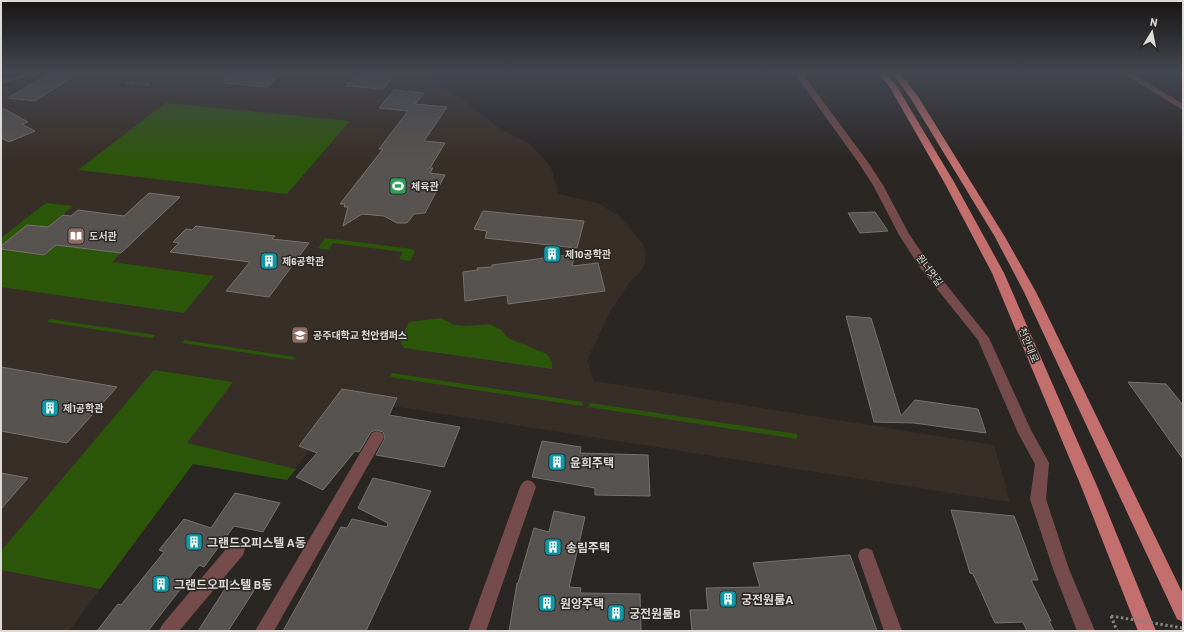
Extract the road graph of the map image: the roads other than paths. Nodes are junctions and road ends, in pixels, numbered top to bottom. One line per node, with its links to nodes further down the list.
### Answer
1 (820, 102): 15 (street, 원너멋길)
2 (902, 102): 16 (main road, 천안대로)
3 (918, 102): 10 (main road)
4 (1174, 102): 5 (street)
5 (1183, 108)
6 (377, 437): 12 (street)
7 (528, 487): 13 (street)
8 (237, 549): 11 (street)
9 (866, 556): 14 (street)
10 (1183, 613)
11 (168, 631)
12 (264, 631)
13 (477, 631)
14 (893, 631)
15 (1086, 631)
16 (1147, 631)

